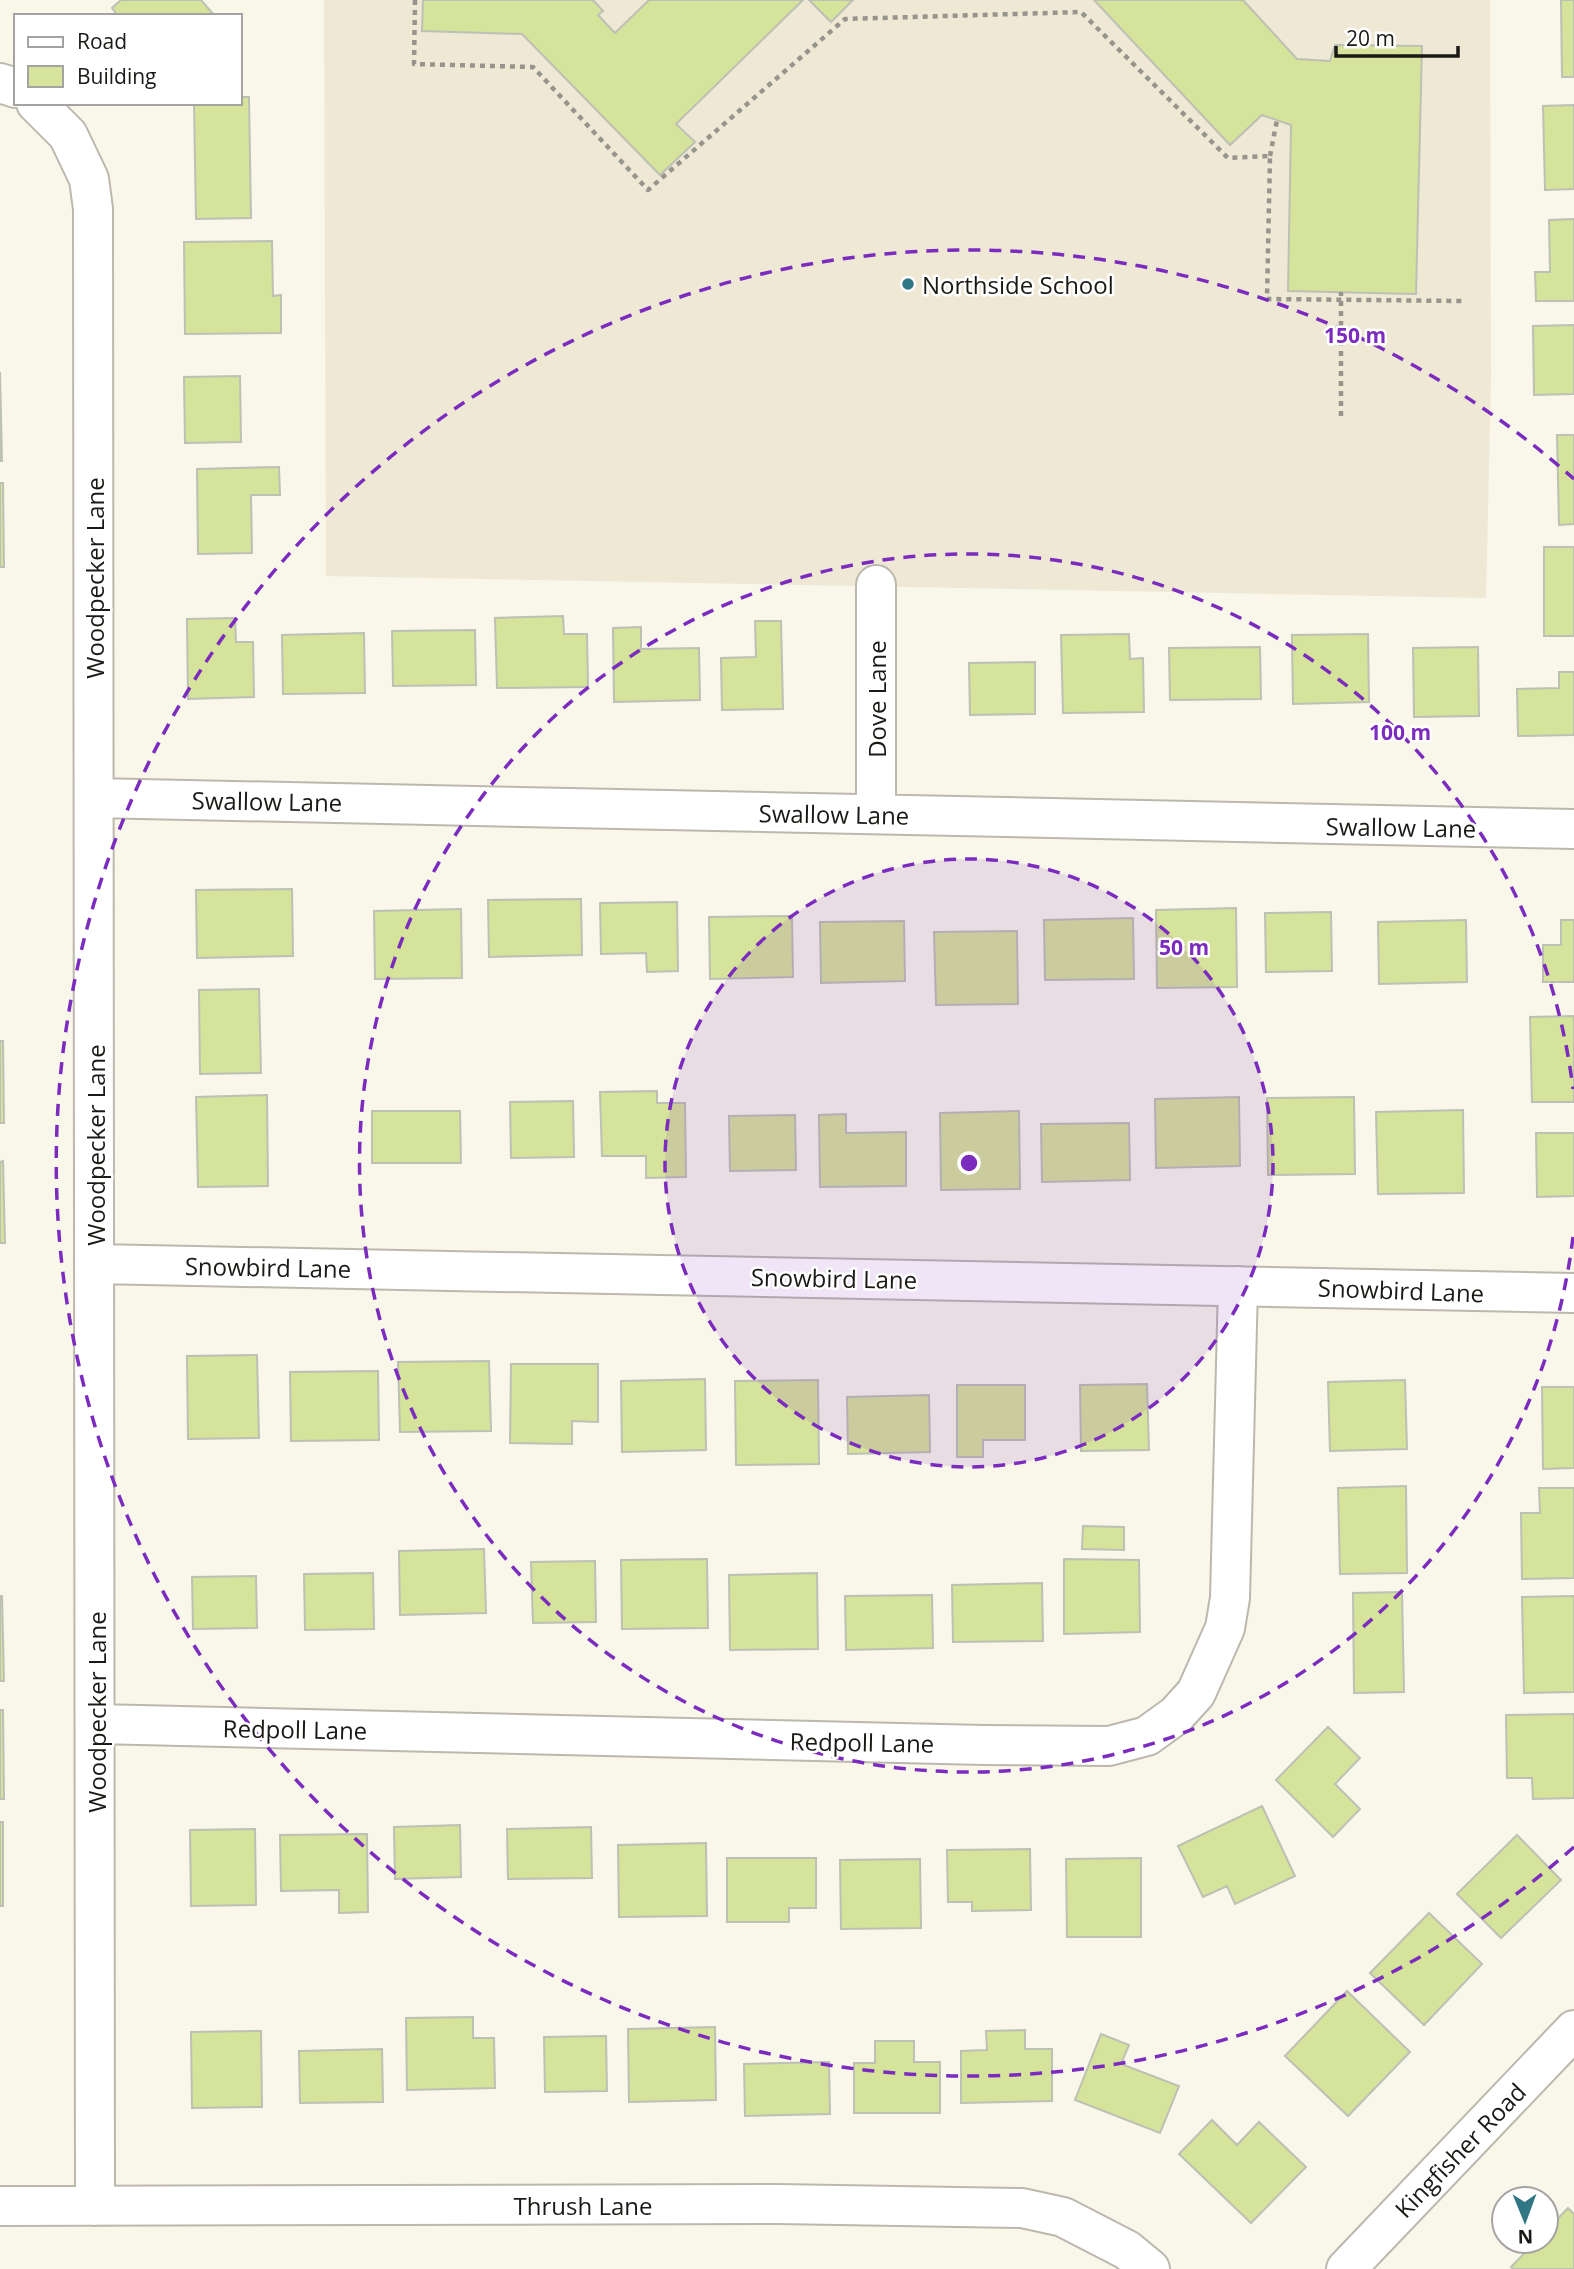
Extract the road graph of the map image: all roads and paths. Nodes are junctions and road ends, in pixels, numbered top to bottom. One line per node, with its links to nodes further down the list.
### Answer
1 (415, 0): 4 (path)
2 (38, 105): 10 (street, Woodpecker Lane)
3 (1277, 120): 4 (path)
4 (1270, 156): 6 (path)
5 (1341, 292): 6 (path)
6 (1341, 299): 7 (path); 8 (path)
7 (1463, 300)
8 (1341, 415)
9 (876, 584): 11 (street, Dove Lane)
10 (94, 798): 11 (street, Swallow Lane); 13 (street, Woodpecker Lane)
11 (876, 814): 12 (street, Swallow Lane)
12 (1574, 829)
13 (95, 1264): 14 (street, Snowbird Lane); 16 (street, Woodpecker Lane)
14 (1238, 1286): 15 (street, Snowbird Lane); 16 (street, Redpoll Lane)
15 (1574, 1293)
16 (96, 1724): 19 (street, Woodpecker Lane)
17 (1574, 2030): 21 (street, Kingfisher Road)
18 (0, 2206): 19 (street, Thrush Lane)
19 (95, 2206): 20 (street, Thrush Lane)
20 (1150, 2269)
21 (1346, 2269)

